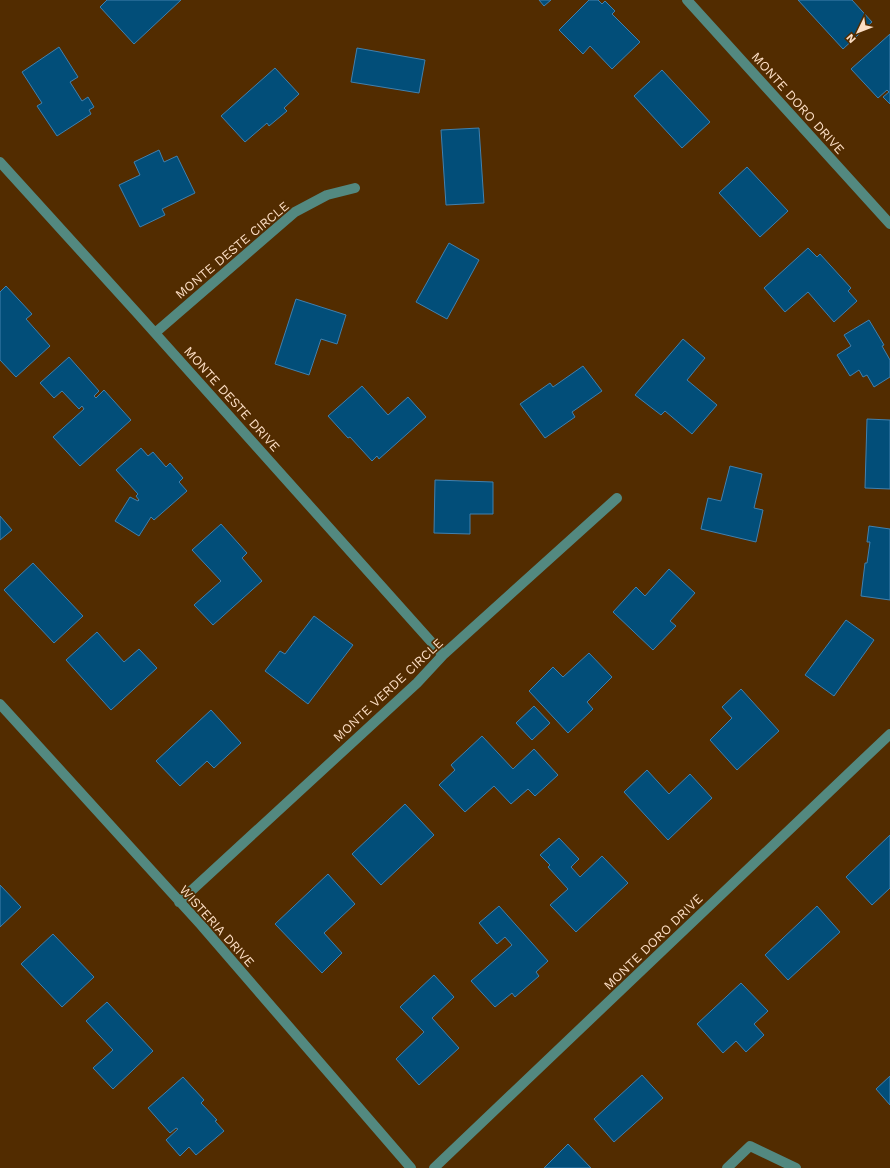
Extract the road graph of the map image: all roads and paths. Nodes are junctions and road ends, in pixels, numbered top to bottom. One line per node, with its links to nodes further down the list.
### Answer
1 (687, 0): 4 (street, MONTE DORO DRIVE)
2 (0, 162): 5 (street, MONTE DESTE DRIVE)
3 (355, 188): 5 (street, MONTE DESTE CIRCLE)
4 (890, 224)
5 (155, 333): 7 (street, MONTE DESTE DRIVE)
6 (617, 498): 7 (street, MONTE VERDE CIRCLE)
7 (443, 656): 10 (street, MONTE VERDE CIRCLE)
8 (0, 704): 10 (street, WISTERIA DRIVE)
9 (890, 734): 12 (street, MONTE DORO DRIVE)
10 (179, 902): 11 (street, WISTERIA DRIVE)
11 (411, 1168)
12 (434, 1168)
13 (727, 1168): 14 (street)
14 (796, 1168)

